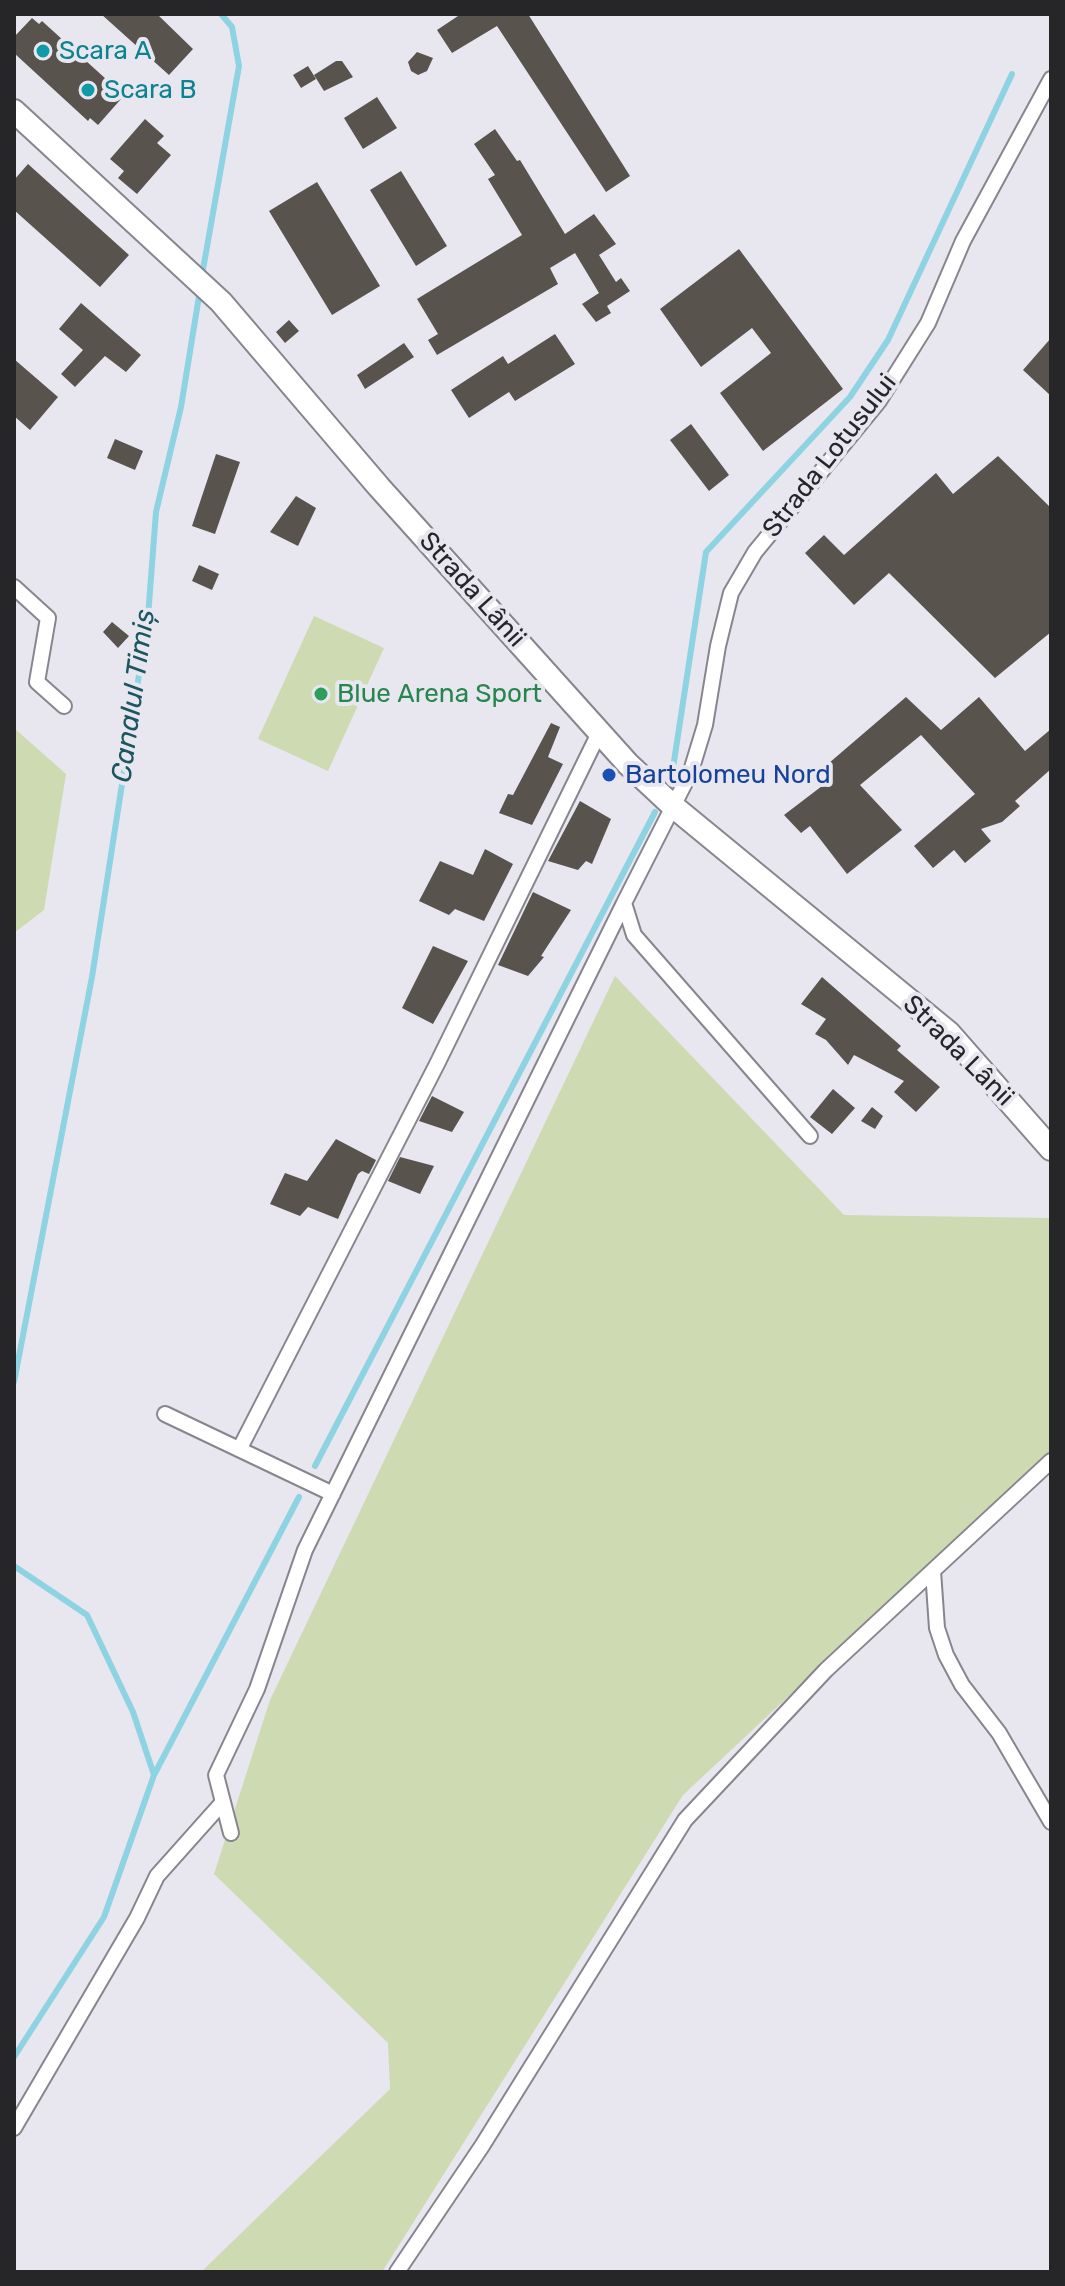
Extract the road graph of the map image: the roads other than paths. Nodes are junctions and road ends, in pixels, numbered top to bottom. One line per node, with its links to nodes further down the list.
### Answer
1 (1050, 83): 6 (street, Strada Lotusului)
2 (14, 111): 5 (main road, Strada Lânii)
3 (14, 587): 4 (street)
4 (64, 706)
5 (599, 733): 6 (main road, Strada Lânii); 11 (street)
6 (674, 807): 7 (street, Strada Lotusului); 9 (main road, Strada Lânii)
7 (624, 903): 8 (street); 13 (street, Strada Lotusului)
8 (810, 1136)
9 (1051, 1149)
10 (165, 1414): 11 (street)
11 (240, 1448): 13 (street)
12 (1051, 1461): 14 (street)
13 (333, 1494): 15 (street, Strada Lotusului)
14 (933, 1571): 16 (street); 19 (street)
15 (223, 1802): 17 (street, Strada Lotusului); 18 (street)
16 (1051, 1822)
17 (231, 1833)
18 (14, 2128)
19 (397, 2272)

